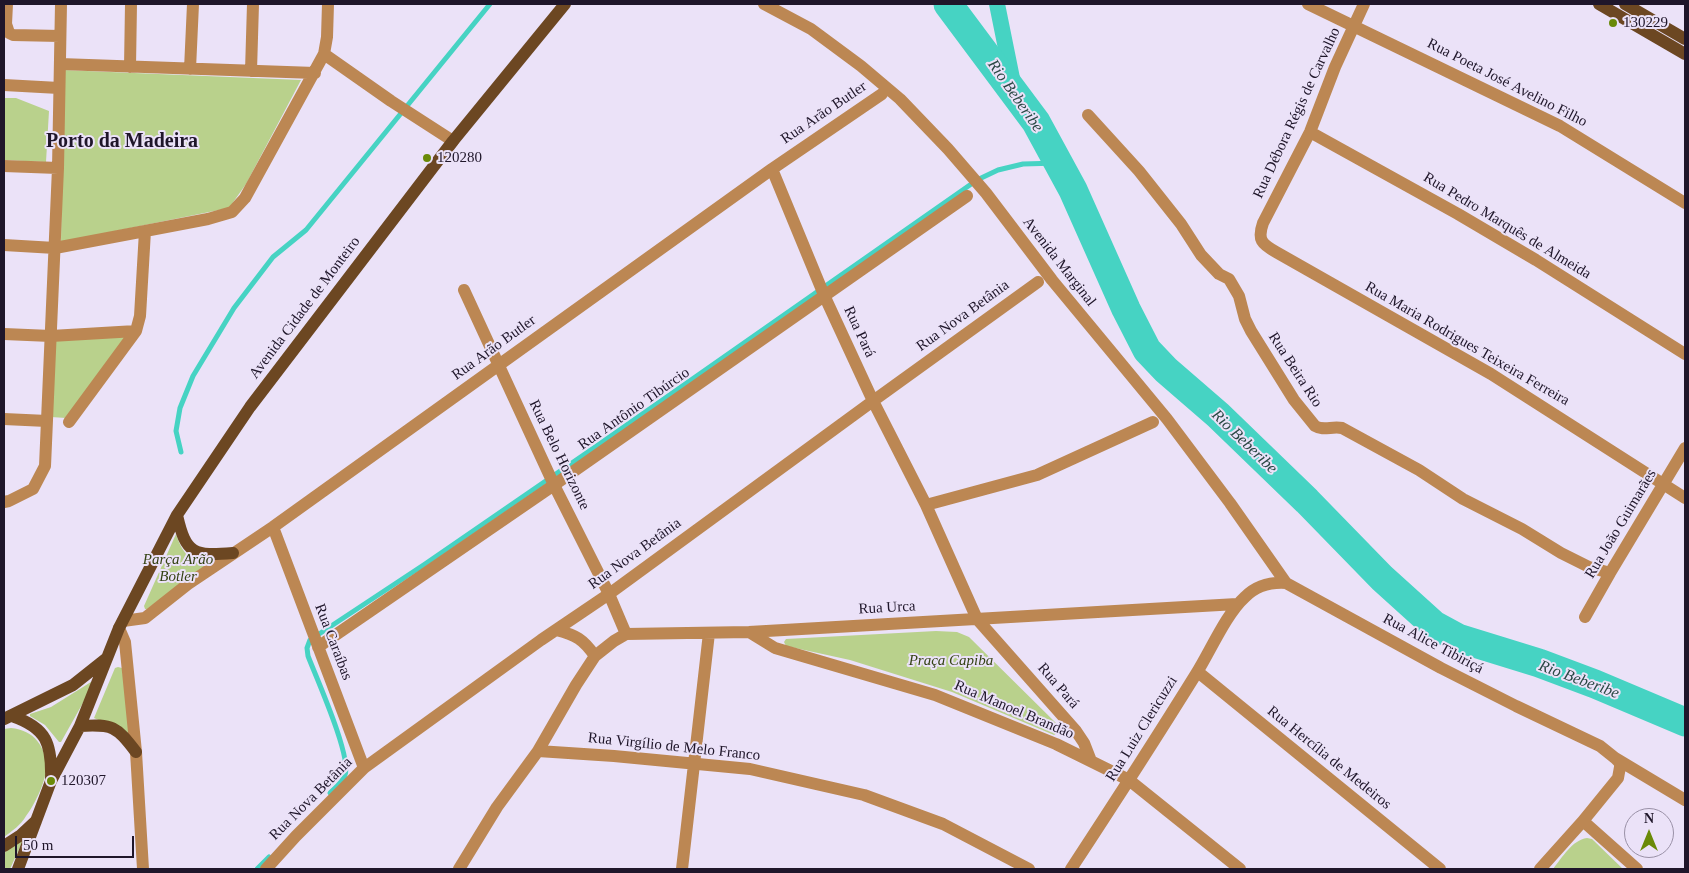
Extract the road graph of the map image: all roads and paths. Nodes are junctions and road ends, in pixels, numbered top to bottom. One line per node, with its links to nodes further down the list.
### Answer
1 (7, 4): 14 (street)
2 (62, 4): 14 (street)
3 (131, 4): 19 (street)
4 (193, 4): 20 (street)
5 (253, 4): 21 (street)
6 (328, 4): 16 (street)
7 (565, 4): 28 (main road, Avenida Cidade de Monteiro)
8 (764, 4): 61 (street, Avenida Marginal)
9 (1308, 4): 13 (street, Rua Poeta José Avelino Filho)
10 (1364, 4): 13 (street, Rua Débora Régis de Carvalho)
11 (1599, 4): 17 (main road)
12 (1625, 4): 15 (main road)
13 (1355, 26): 27 (street, Rua Débora Régis de Carvalho); 33 (street, Rua Poeta José Avelino Filho)
14 (60, 36): 18 (street)
15 (1685, 39)
16 (324, 54): 22 (street); 28 (street)
17 (1685, 54)
18 (60, 64): 19 (street); 24 (street)
19 (130, 67): 20 (street)
20 (190, 69): 21 (street)
21 (251, 71): 22 (street)
22 (315, 73): 34 (street)
23 (4, 85): 24 (street)
24 (59, 88): 30 (street)
25 (882, 94): 31 (street, Rua Arão Butler)
26 (1088, 115): 60 (street, Rua Beira Rio)
27 (1310, 132): 35 (street, Rua Débora Régis de Carvalho); 44 (street, Rua Pedro Marquês de Almeida)
28 (453, 141): 57 (main road, Avenida Cidade de Monteiro)
29 (4, 166): 30 (street)
30 (58, 168): 37 (street)
31 (772, 169): 40 (street, Rua Pará); 45 (street, Rua Arão Butler)
32 (967, 196): 40 (street, Rua Antônio Tibúrcio)
33 (1685, 203)
34 (145, 231): 37 (street); 41 (street)
35 (1260, 235): 53 (street, Rua Maria Rodrigues Teixeira Ferreira)
36 (4, 245): 37 (street)
37 (55, 248): 43 (street)
38 (1038, 282): 46 (street, Rua Nova Betânia)
39 (464, 290): 45 (street, Rua Belo Horizonte)
40 (824, 294): 46 (street, Rua Pará); 52 (street, Rua Antônio Tibúrcio)
41 (136, 331): 43 (street); 49 (street)
42 (4, 334): 43 (street)
43 (51, 336): 48 (street)
44 (1685, 354)
45 (498, 364): 52 (street, Rua Belo Horizonte); 58 (street, Rua Arão Butler)
46 (873, 401): 56 (street, Rua Pará); 62 (street, Rua Nova Betânia)
47 (4, 419): 48 (street)
48 (47, 421): 55 (street)
49 (69, 422)
50 (1153, 422): 56 (street)
51 (1685, 448): 53 (street, Rua João Guimarães)
52 (554, 484): 62 (street, Rua Belo Horizonte); 71 (street, Rua Antônio Tibúrcio)
53 (1663, 484): 54 (street, Rua Maria Rodrigues Teixeira Ferreira); 60 (street, Rua João Guimarães)
54 (1685, 498)
55 (4, 502)
56 (926, 505): 65 (street, Rua Pará)
57 (177, 515): 59 (main road); 66 (main road, Avenida Cidade de Monteiro)
58 (273, 527): 59 (street, Rua Arão Butler); 71 (street, Rua Caraíbas)
59 (233, 553): 66 (street, Rua Arão Butler)
60 (1610, 573): 64 (street, Rua João Guimarães)
61 (1286, 584): 63 (street); 79 (street, Rua Alice Tibiriçá)
62 (609, 594): 67 (street, Rua Nova Betânia); 70 (street, Rua Belo Horizonte)
63 (1237, 604): 65 (street, Rua Urca); 74 (street, Rua Luiz Clericuzzi)
64 (1585, 617)
65 (977, 619): 68 (street, Rua Urca); 80 (street, Rua Pará)
66 (121, 625): 72 (main road, Avenida Cidade de Monteiro); 77 (street)
67 (556, 630): 73 (street); 82 (street, Rua Nova Betânia)
68 (749, 632): 69 (street, Rua Urca); 80 (street, Rua Manoel Brandão)
69 (709, 633): 70 (street, Rua Urca); 81 (street)
70 (626, 634): 73 (street)
71 (318, 646): 82 (street, Rua Caraíbas)
72 (109, 656): 75 (main road); 76 (main road, Avenida Cidade de Monteiro)
73 (595, 656): 78 (street)
74 (1198, 672): 83 (street, Rua Luiz Clericuzzi); 97 (street, Rua Hercília de Medeiros)
75 (8, 718): 84 (main road)
76 (80, 726): 77 (main road); 84 (main road, Avenida Cidade de Monteiro)
77 (136, 752): 90 (street)
78 (538, 752): 81 (street, Rua Virgílio de Melo Franco); 92 (street)
79 (1615, 758): 85 (street); 87 (street)
80 (1092, 761): 83 (street, Rua Manoel Brandão)
81 (694, 763): 93 (street); 94 (street, Rua Virgílio de Melo Franco)
82 (364, 768): 91 (street, Rua Nova Betânia)
83 (1129, 780): 95 (street, Rua Luiz Clericuzzi); 96 (street, Rua Manoel Brandão)
84 (51, 781): 86 (main road, Avenida Cidade de Monteiro)
85 (1685, 800)
86 (38, 819): 88 (main road, Avenida Cidade de Monteiro); 89 (main road)
87 (1583, 821): 98 (street); 99 (street)
88 (4, 846)
89 (18, 869)
90 (143, 869)
91 (266, 869)
92 (459, 869)
93 (682, 869)
94 (1029, 869)
95 (1071, 869)
96 (1240, 869)
97 (1440, 869)
98 (1540, 869)
99 (1637, 869)

